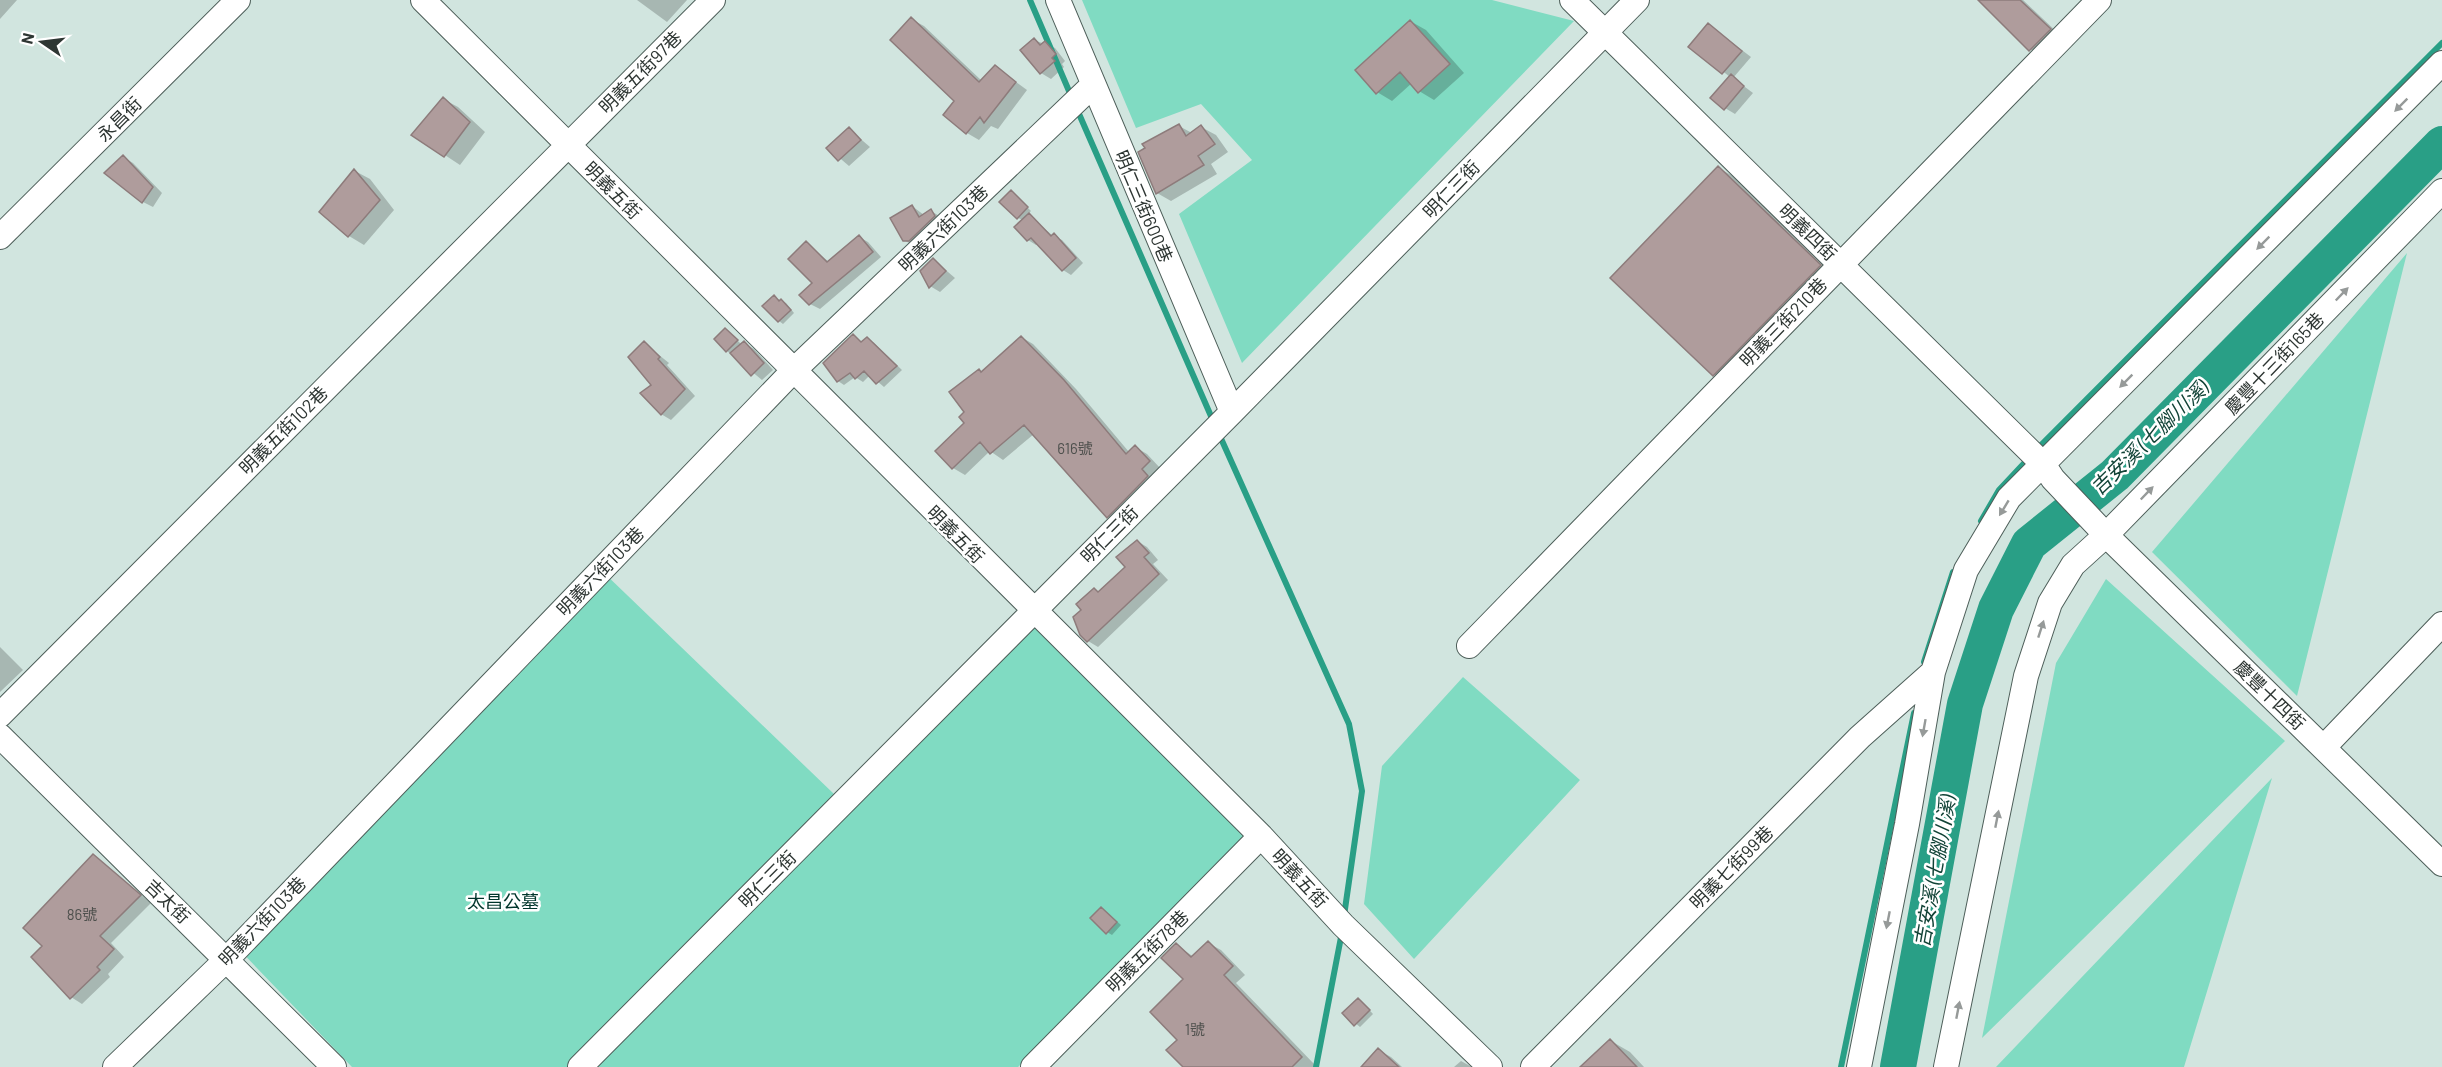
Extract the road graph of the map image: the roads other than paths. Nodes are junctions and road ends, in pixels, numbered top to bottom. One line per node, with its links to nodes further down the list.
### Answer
1 (238, 0): 13 (street, 永昌街)
2 (423, 0): 11 (street, 明義五街)
3 (713, 0): 11 (street, 明義五街97巷)
4 (1058, 0): 10 (street, 明仁三街600巷)
5 (1572, 0): 8 (street, 明義四街)
6 (1637, 0): 8 (street, 明仁三街)
7 (2099, 0): 14 (street, 明義三街210巷)
8 (1605, 33): 14 (street, 明義四街); 16 (street, 明仁三街)
9 (2442, 63): 17 (street, one-way to 17)
10 (1093, 85): 15 (street, 明義六街103巷); 16 (street, 明仁三街600巷)
11 (567, 145): 15 (street, 明義五街); 23 (street, 明義五街102巷)
12 (2442, 191): 18 (street, 慶豐十三街165巷, one-way to 12)
13 (0, 237)
14 (1840, 264): 17 (street, 明義四街); 21 (street, 明義三街210巷)
15 (793, 371): 19 (street, 明義五街); 28 (street, 明義六街103巷)
16 (1221, 423): 19 (street, 明仁三街)
17 (2048, 472): 18 (street, 明義四街); 22 (street, one-way to 22)
18 (2102, 531): 25 (street, 慶豐十四街); 36 (street, 慶豐十三街165巷, one-way to 18)
19 (1034, 610): 26 (street, 明義五街); 31 (street, 明仁三街)
20 (2442, 624): 25 (street)
21 (1469, 646)
22 (1933, 672): 34 (street, 明義七街99巷); 35 (street, one-way to 35)
23 (0, 715)
24 (0, 736): 28 (street, 吉太街)
25 (2324, 747): 27 (street, 慶豐十四街)
26 (1261, 836): 32 (street, 明義五街78巷); 33 (street, 明義五街)
27 (2442, 864)
28 (226, 959): 29 (street, 明義六街103巷); 30 (street, 吉太街)
29 (115, 1067)
30 (334, 1067)
31 (580, 1067)
32 (1033, 1067)
33 (1490, 1067)
34 (1533, 1067)
35 (1858, 1067)
36 (1946, 1067)

